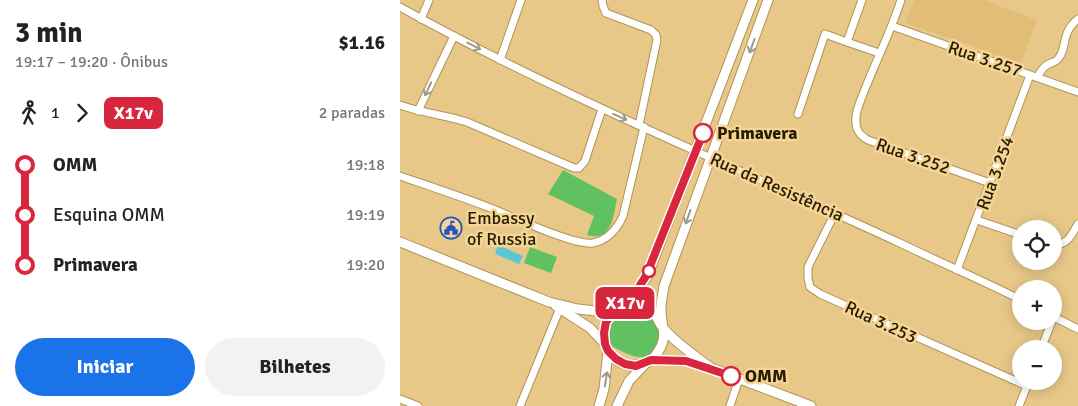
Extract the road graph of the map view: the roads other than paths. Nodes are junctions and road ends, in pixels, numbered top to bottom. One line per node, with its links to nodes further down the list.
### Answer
1 (429, 0): 9 (street)
2 (521, 0): 15 (street)
3 (602, 0): 22 (street)
4 (753, 0): 23 (main road)
5 (768, 0): 24 (main road, one-way to 24)
6 (862, 0): 13 (street)
7 (901, 0): 11 (street, Rua 3.252)
8 (400, 7): 9 (street, Rua da Resistência)
9 (421, 19): 12 (street, Rua da Resistência)
10 (1078, 19): 16 (street)
11 (892, 26): 14 (street, Rua 3.252); 16 (street, Rua 3.257)
12 (454, 36): 15 (street, Rua da Resistência, one-way to 15); 20 (street, one-way to 20)
13 (847, 42): 14 (street); 21 (street)
14 (879, 53): 26 (street, Rua 3.252)
15 (500, 60): 19 (street, Rua da Resistência)
16 (1034, 76): 17 (street, Rua 3.257); 26 (street, Rua 3.254)
17 (1078, 92)
18 (400, 105): 20 (street)
19 (602, 109): 20 (street); 22 (street, Rua da Resistência, one-way to 22)
20 (418, 111)
21 (798, 114)
22 (642, 126): 23 (street, Rua da Resistência); 25 (street)
23 (696, 150): 24 (street, Rua da Resistência); 36 (main road)
24 (710, 157): 27 (street, Rua da Resistência); 38 (main road, one-way to 38)
25 (400, 176)
26 (990, 183): 28 (street, Rua 3.254)
27 (835, 214): 33 (street, Rua da Resistência); 44 (street, Rua 3.253)
28 (977, 220): 30 (street); 33 (street, Rua 3.254)
29 (1078, 224): 32 (street)
30 (1012, 233)
31 (400, 242): 35 (main road)
32 (1062, 245)
33 (958, 270): 34 (street, Rua da Resistência)
34 (1012, 296)
35 (560, 306): 36 (main road); 40 (main road); 48 (street)
36 (616, 311): 38 (main road); 40 (main road)
37 (1062, 321): 39 (street)
38 (664, 329): 41 (main road); 42 (main road)
39 (1078, 329)
40 (607, 348): 41 (main road); 49 (main road, one-way to 40)
41 (649, 362): 42 (main road); 50 (main road)
42 (711, 368): 43 (main road)
43 (735, 377): 51 (street); 52 (main road)
44 (1012, 377)
45 (1026, 390): 53 (street)
46 (400, 399): 47 (street)
47 (418, 406)
48 (520, 406)
49 (598, 406)
50 (617, 406)
51 (730, 406)
52 (811, 406)
53 (1019, 406)

